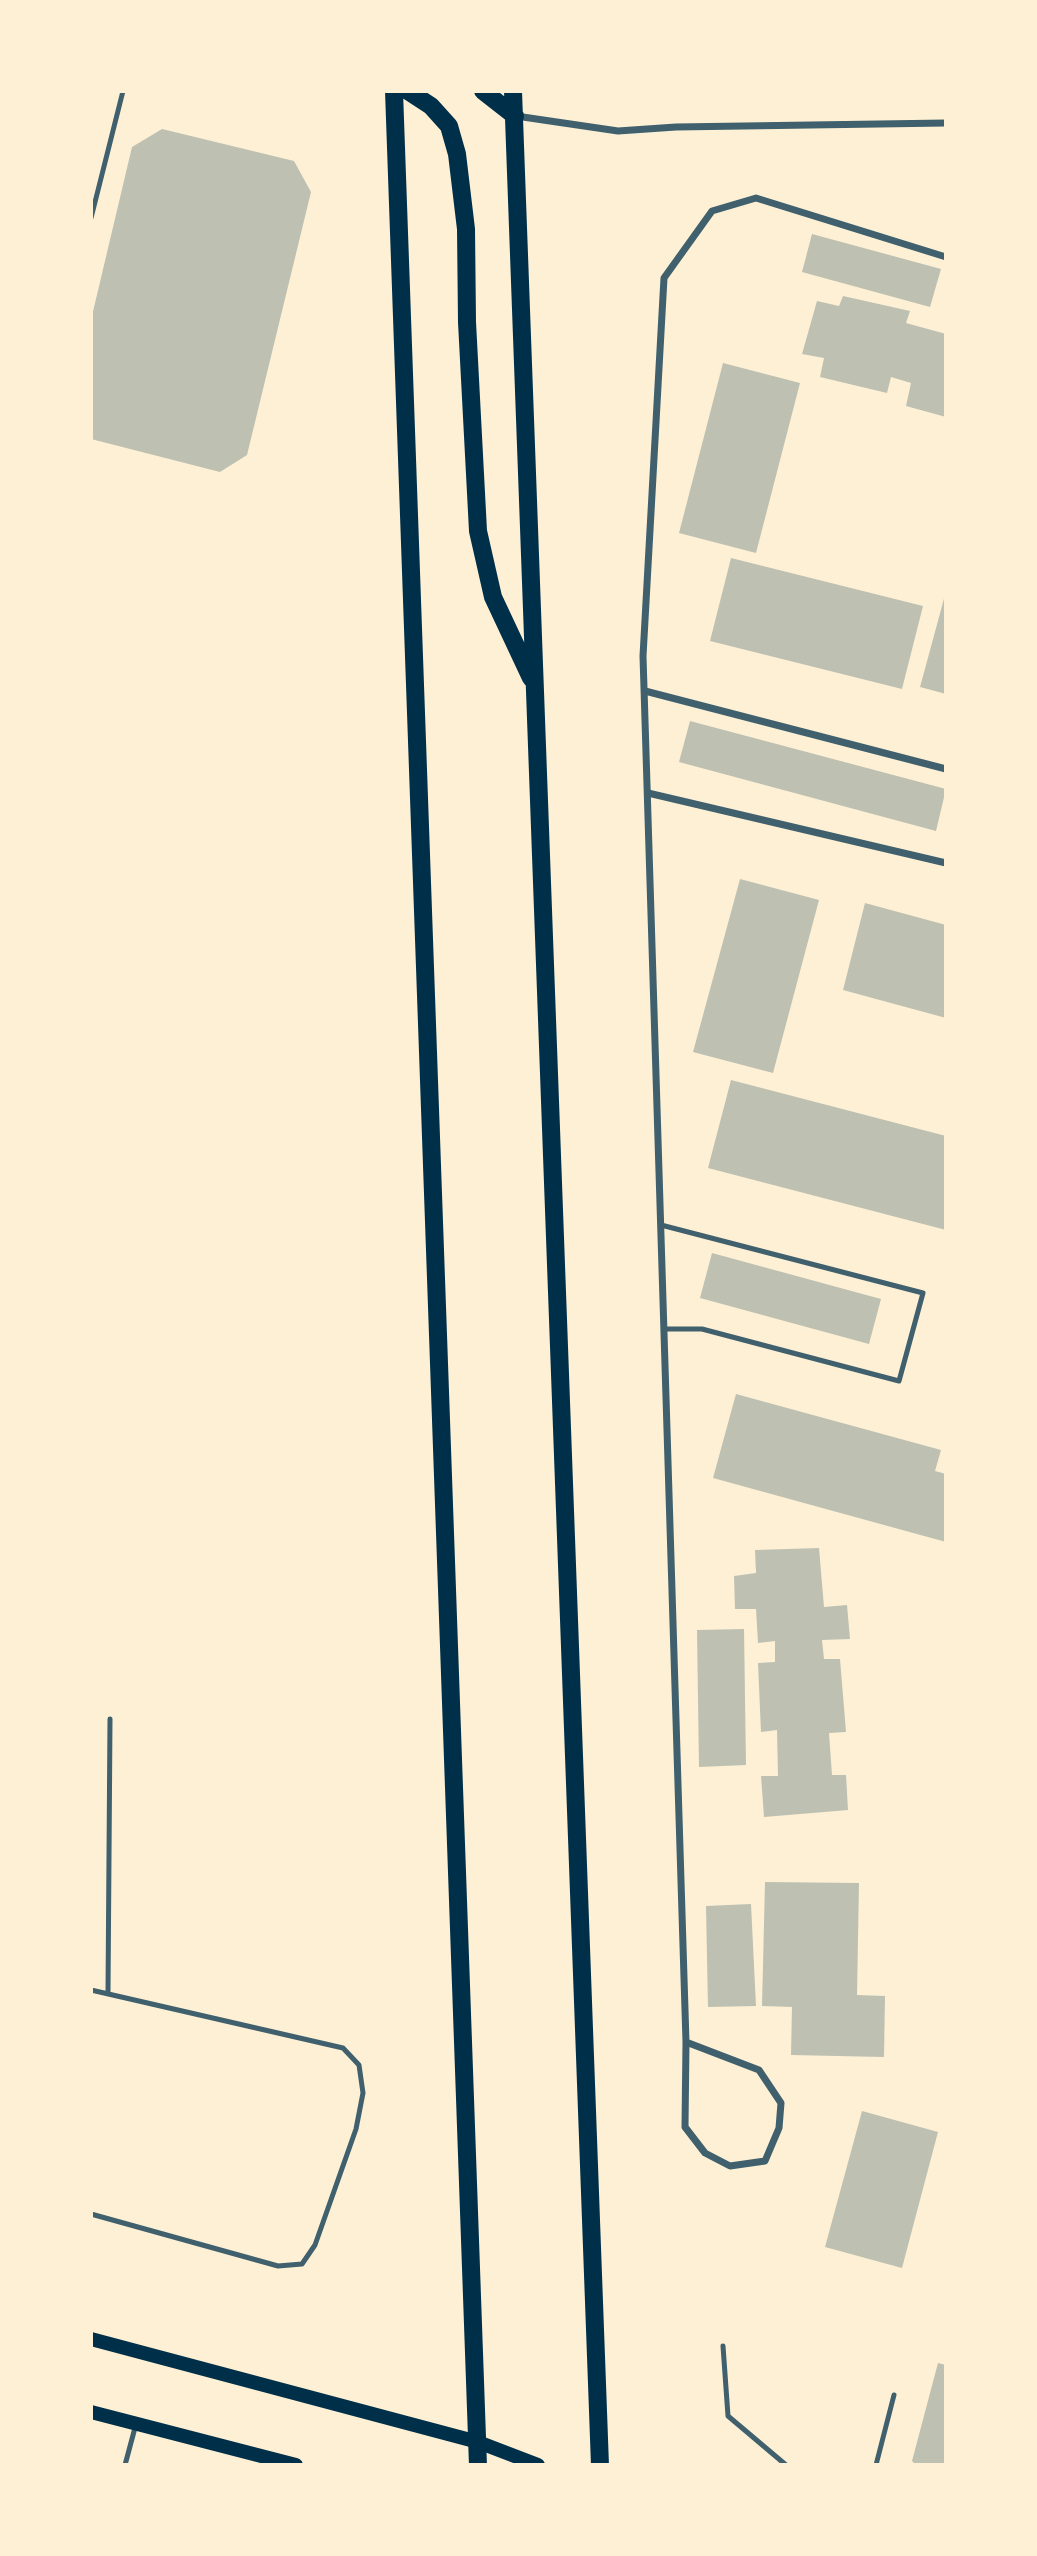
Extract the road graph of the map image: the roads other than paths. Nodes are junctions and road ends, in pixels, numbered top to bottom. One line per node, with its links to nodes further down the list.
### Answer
1 (123, 91): 8 (lane)
2 (394, 91): 27 (main road)
3 (408, 91): 10 (main road)
4 (483, 91): 6 (main road)
5 (513, 91): 6 (main road)
6 (515, 116): 7 (street); 10 (main road)
7 (946, 123)
8 (91, 218)
9 (946, 257): 11 (street)
10 (536, 688): 33 (main road)
11 (645, 691): 12 (street); 13 (street)
12 (946, 769)
13 (648, 793): 14 (street); 15 (street)
14 (946, 863)
15 (661, 1224): 16 (street); 16 (lane)
16 (664, 1329): 20 (street)
17 (110, 1719): 19 (lane)
18 (91, 1990): 19 (lane)
19 (108, 1992): 21 (lane)
20 (686, 2042): 20 (street)
21 (91, 2214)
22 (91, 2339): 27 (main road)
23 (723, 2346): 34 (lane)
24 (894, 2395): 35 (lane)
25 (91, 2412): 26 (main road)
26 (136, 2424): 28 (main road); 29 (lane)
27 (478, 2442): 31 (main road); 32 (main road)
28 (259, 2460): 30 (main road)
29 (125, 2465)
30 (296, 2465)
31 (478, 2465)
32 (538, 2465)
33 (600, 2465)
34 (786, 2465)
35 (876, 2465)

